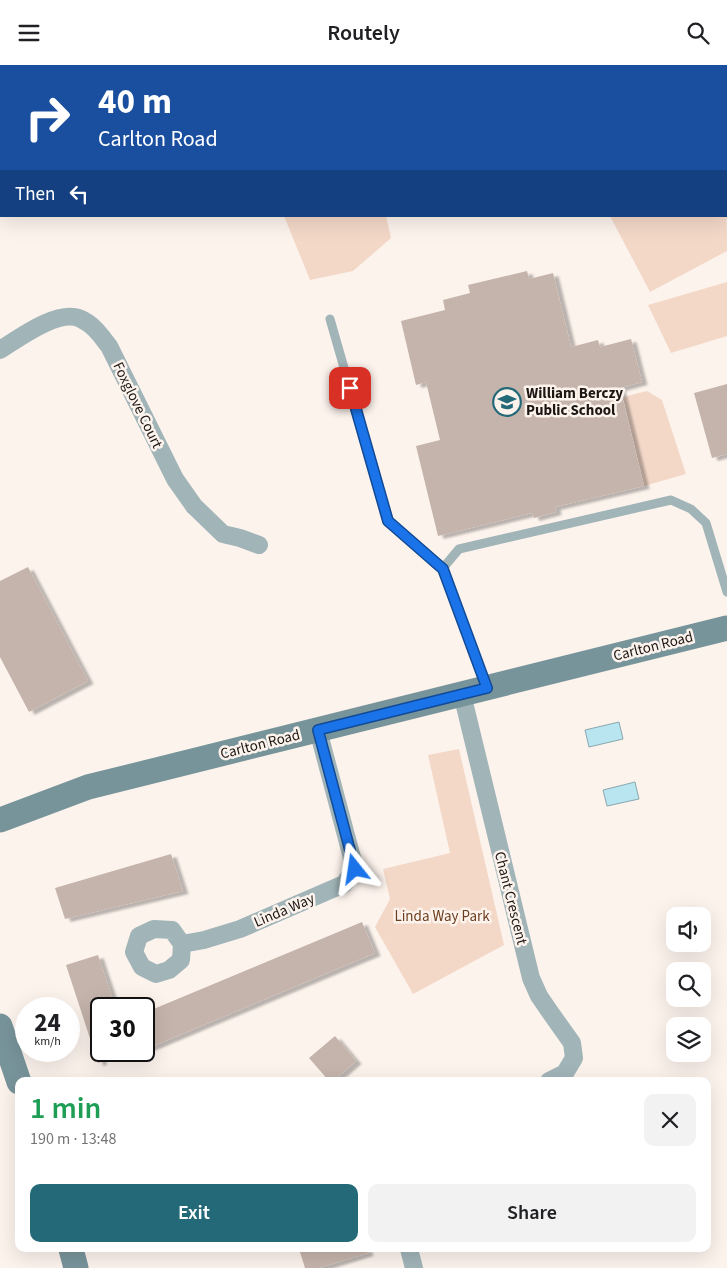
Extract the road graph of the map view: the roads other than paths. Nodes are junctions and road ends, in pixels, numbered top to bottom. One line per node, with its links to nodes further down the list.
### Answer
1 (330, 319): 4 (lane)
2 (0, 350): 3 (street, Foxglove Court)
3 (259, 545)
4 (443, 569): 5 (lane); 7 (lane)
5 (727, 592)
6 (727, 627): 7 (main road, Carlton Road)
7 (487, 688): 8 (main road, Carlton Road)
8 (462, 694): 9 (main road, Carlton Road); 15 (street, Chant Crescent)
9 (318, 730): 10 (main road, Carlton Road); 11 (street, Linda Way)
10 (0, 820)
11 (182, 944)
12 (0, 1026): 13 (main road)
13 (4, 1053): 14 (main road)
14 (16, 1077)
15 (557, 1077)
16 (72, 1252): 18 (main road)
17 (410, 1252): 19 (street)
18 (76, 1268)
19 (414, 1268)

